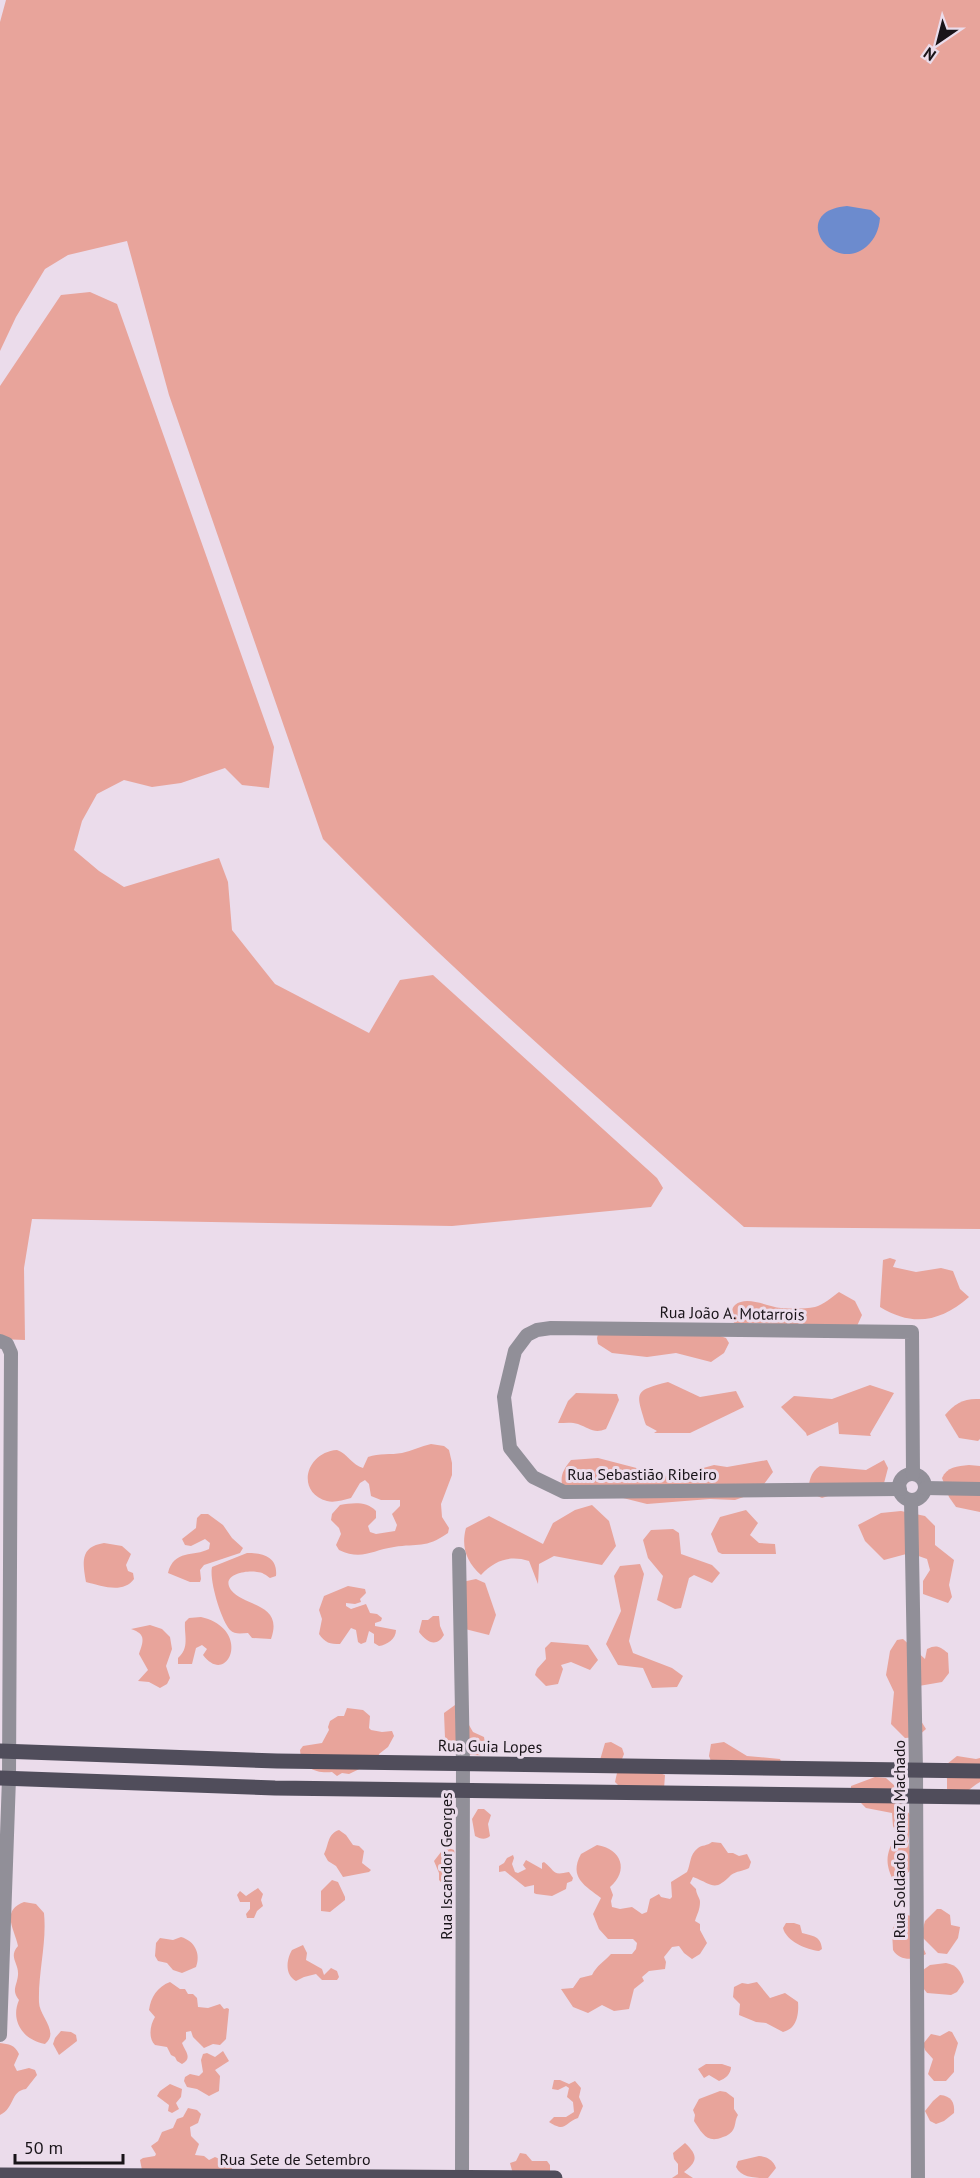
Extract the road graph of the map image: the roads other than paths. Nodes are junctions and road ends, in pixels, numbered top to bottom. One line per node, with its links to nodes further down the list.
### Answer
1 (551, 1328): 3 (street, Rua João A. Motarrois); 5 (street, Rua Sebastião Ribeiro)
2 (0, 1341): 9 (street)
3 (913, 1474): 4 (street); 5 (street)
4 (925, 1488): 6 (street); 7 (street)
5 (900, 1489): 7 (street)
6 (980, 1489)
7 (911, 1500): 11 (street, Rua Soldado Tomaz Machado)
8 (459, 1554): 10 (street, Rua Iscandor Georges)
9 (4, 1751): 10 (main road, Rua Guia Lopes); 13 (street)
10 (463, 1764): 11 (main road, Rua Guia Lopes); 14 (street, Rua Iscandor Georges)
11 (916, 1771): 12 (main road, Rua Guia Lopes); 15 (street, Rua Soldado Tomaz Machado)
12 (980, 1771)
13 (4, 1778): 14 (main road); 17 (street)
14 (462, 1791): 15 (main road); 20 (street, Rua Iscandor Georges)
15 (916, 1797): 16 (main road); 22 (street, Rua Soldado Tomaz Machado)
16 (980, 1797)
17 (0, 2036)
18 (0, 2175): 19 (main road, Rua Sete de Setembro)
19 (231, 2177): 20 (main road, Rua Sete de Setembro)
20 (462, 2178): 21 (main road, Rua Sete de Setembro)
21 (555, 2178)
22 (918, 2178)

